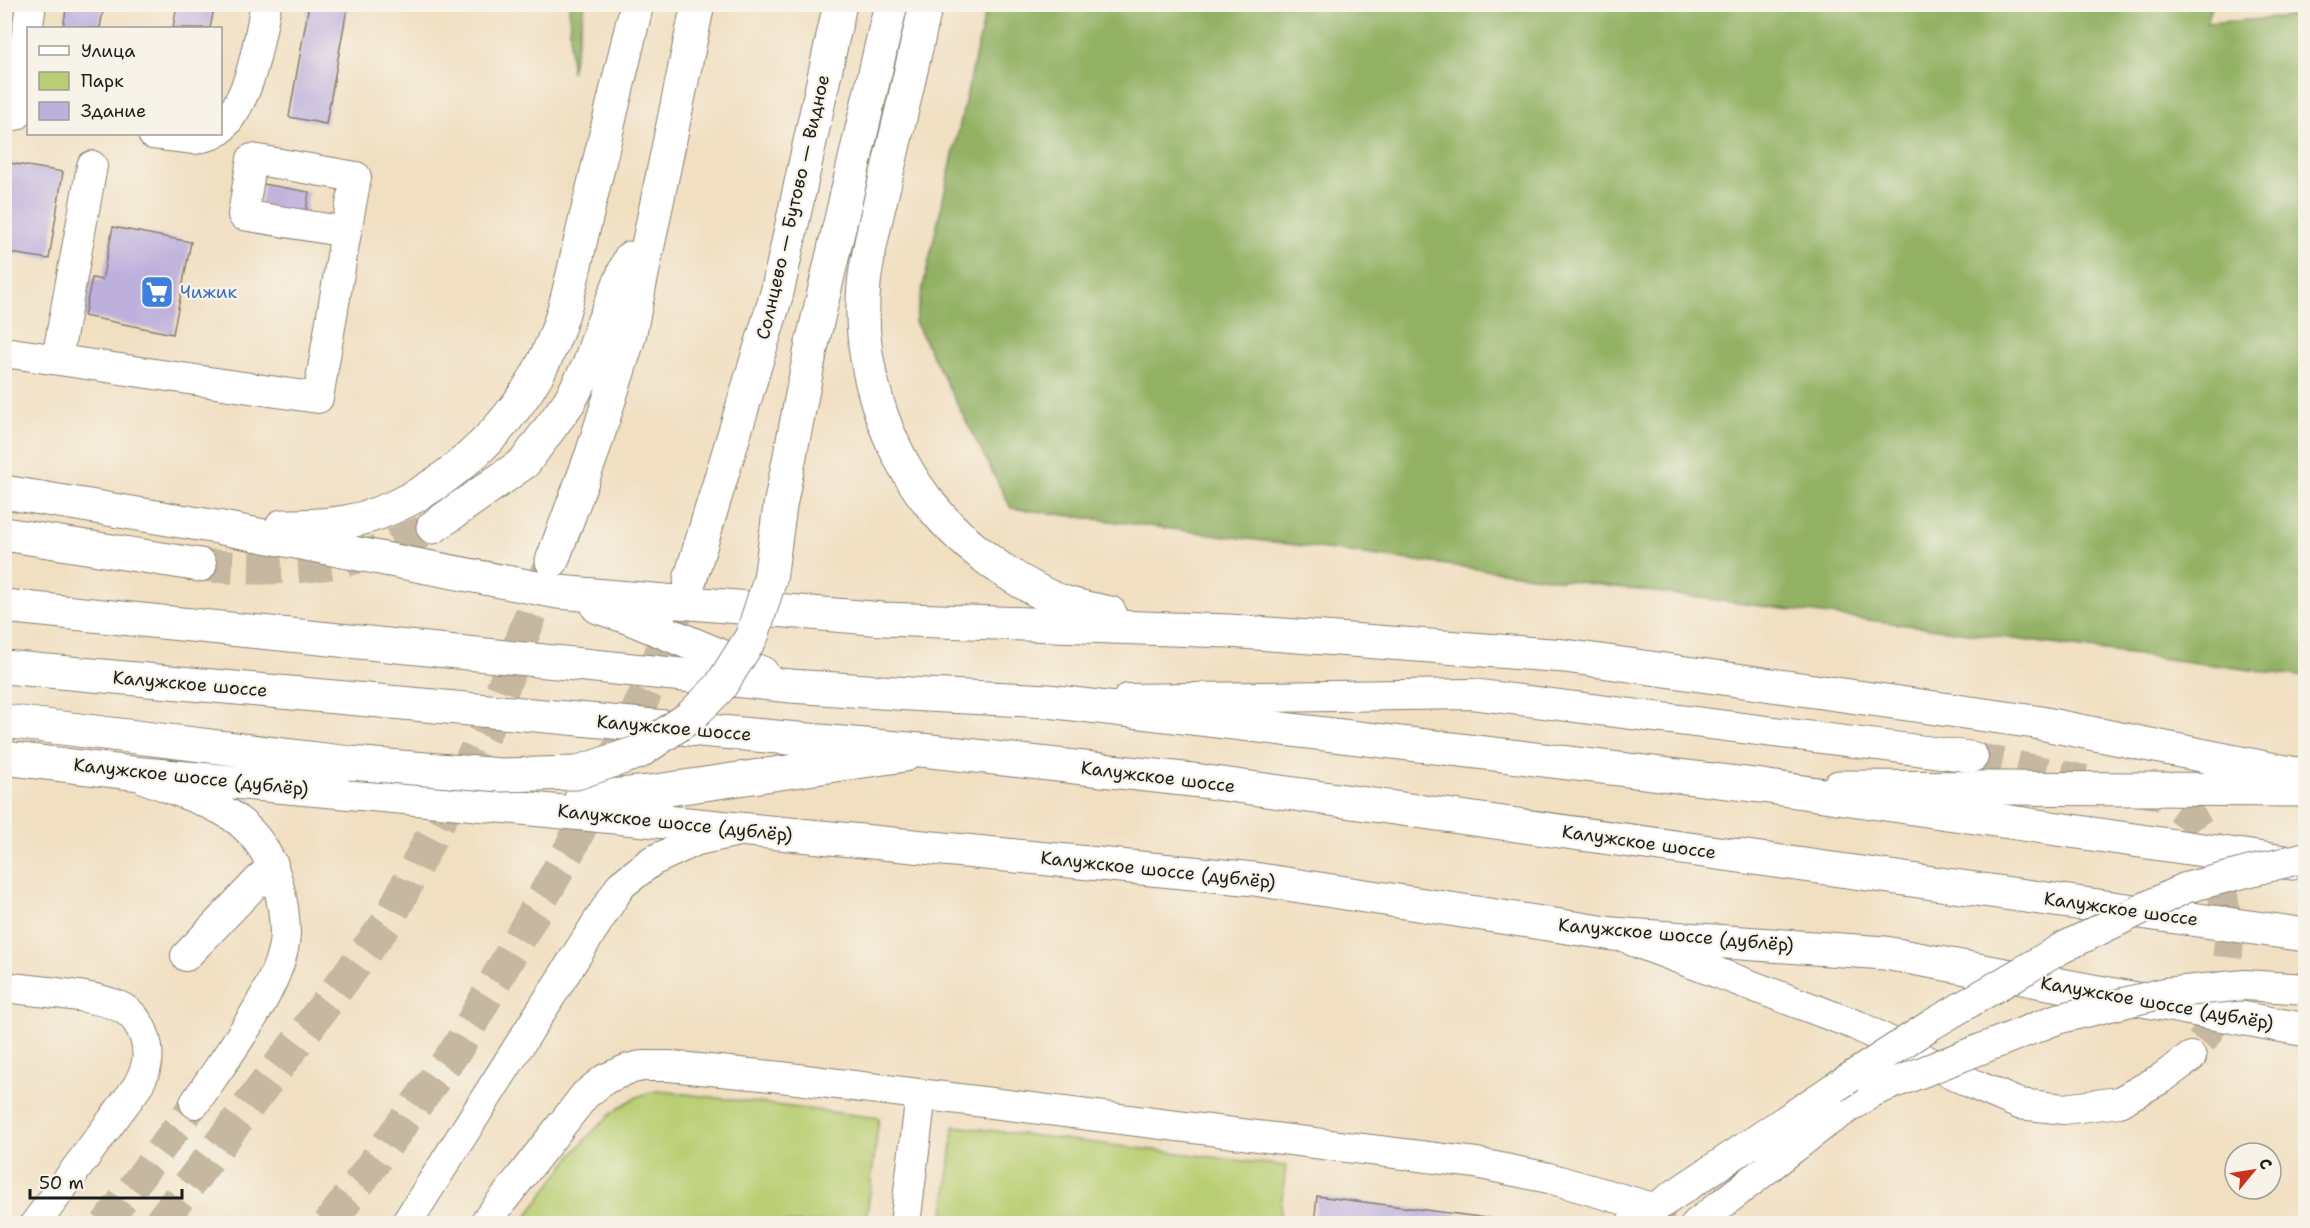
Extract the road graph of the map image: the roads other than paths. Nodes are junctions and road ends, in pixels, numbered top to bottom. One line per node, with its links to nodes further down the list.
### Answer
1 (31, 4): 8 (street)
2 (266, 4): 11 (street)
3 (637, 4): 20 (main road)
4 (698, 4): 15 (main road)
5 (840, 4): 25 (main road, Солнцево — Бутово — Видное)
6 (891, 4): 32 (main road, bridge)
7 (926, 4): 28 (main road)
8 (28, 27)
9 (27, 34): 10 (street)
10 (16, 115)
11 (222, 128)
12 (161, 135): 13 (street)
13 (209, 135)
14 (92, 166): 18 (street)
15 (657, 196): 21 (main road); 23 (main road)
16 (346, 232): 18 (street)
17 (4, 352): 18 (street)
18 (57, 359)
19 (4, 492): 20 (main road)
20 (218, 527): 26 (main road)
21 (433, 527)
22 (4, 534): 24 (main road)
23 (552, 561)
24 (200, 565)
25 (690, 580)
26 (558, 592): 28 (main road); 30 (main road)
27 (4, 606): 30 (main road)
28 (1229, 631): 37 (main road)
29 (4, 667): 33 (main road, Калужское шоссе)
30 (791, 686): 31 (main road)
31 (1048, 701): 34 (street); 38 (main road)
32 (4, 721)
33 (931, 752): 40 (main road); 46 (main road, Калужское шоссе)
34 (1973, 757)
35 (4, 758): 36 (main road, Калужское шоссе (дублёр))
36 (132, 773): 40 (main road, Калужское шоссе (дублёр)); 43 (street)
37 (2306, 776)
38 (1762, 786): 39 (main road); 44 (main road)
39 (2306, 790)
40 (511, 807): 41 (main road, Калужское шоссе (дублёр))
41 (744, 830): 45 (main road, Калужское шоссе (дублёр)); 56 (street)
42 (2306, 857): 54 (street, bridge)
43 (273, 865): 47 (street); 53 (street)
44 (2306, 865)
45 (1614, 934): 50 (main road, Калужское шоссе (дублёр)); 51 (street)
46 (2306, 934)
47 (186, 957)
48 (4, 987): 55 (street)
49 (2306, 989): 59 (street, bridge)
50 (2306, 1030)
51 (2191, 1057)
52 (921, 1095): 54 (street); 57 (street); 58 (street)
53 (195, 1103)
54 (1639, 1215)
55 (35, 1224)
56 (406, 1224)
57 (484, 1224)
58 (905, 1224)
59 (1696, 1224)

